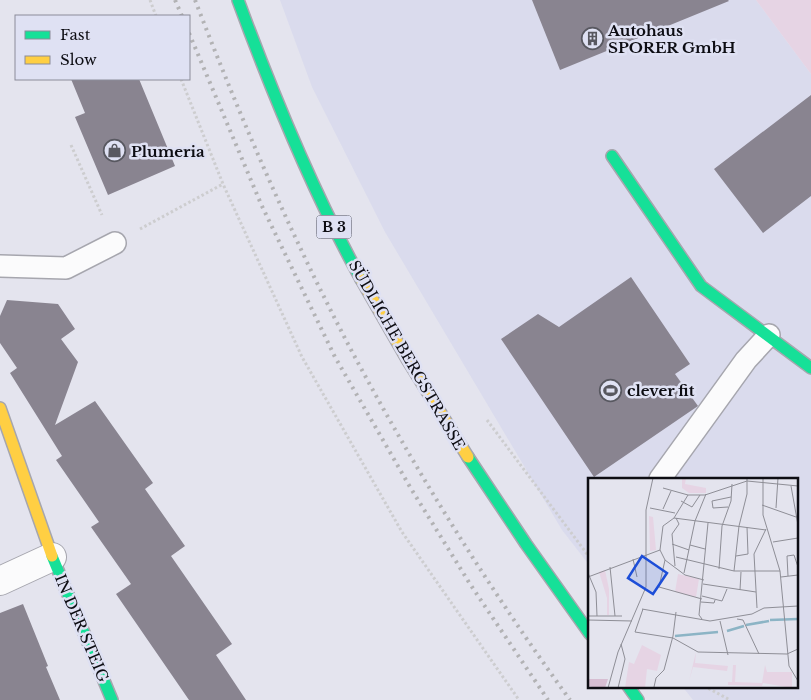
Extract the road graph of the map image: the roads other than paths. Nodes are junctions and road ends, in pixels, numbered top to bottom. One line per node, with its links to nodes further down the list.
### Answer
1 (238, 0): 11 (main road, SÜDLICHE BERGSTRASSE / B 3)
2 (612, 156): 5 (main road)
3 (114, 243): 4 (lane)
4 (0, 266)
5 (769, 336): 6 (main road); 8 (lane)
6 (811, 368)
7 (0, 408): 9 (main road, IN DER STEIG)
8 (661, 478)
9 (52, 557): 10 (street, IN DER STEIG); 13 (main road, IN DER STEIG)
10 (0, 581)
11 (588, 631)
12 (629, 688): 14 (main road)
13 (112, 700)
14 (638, 700)

